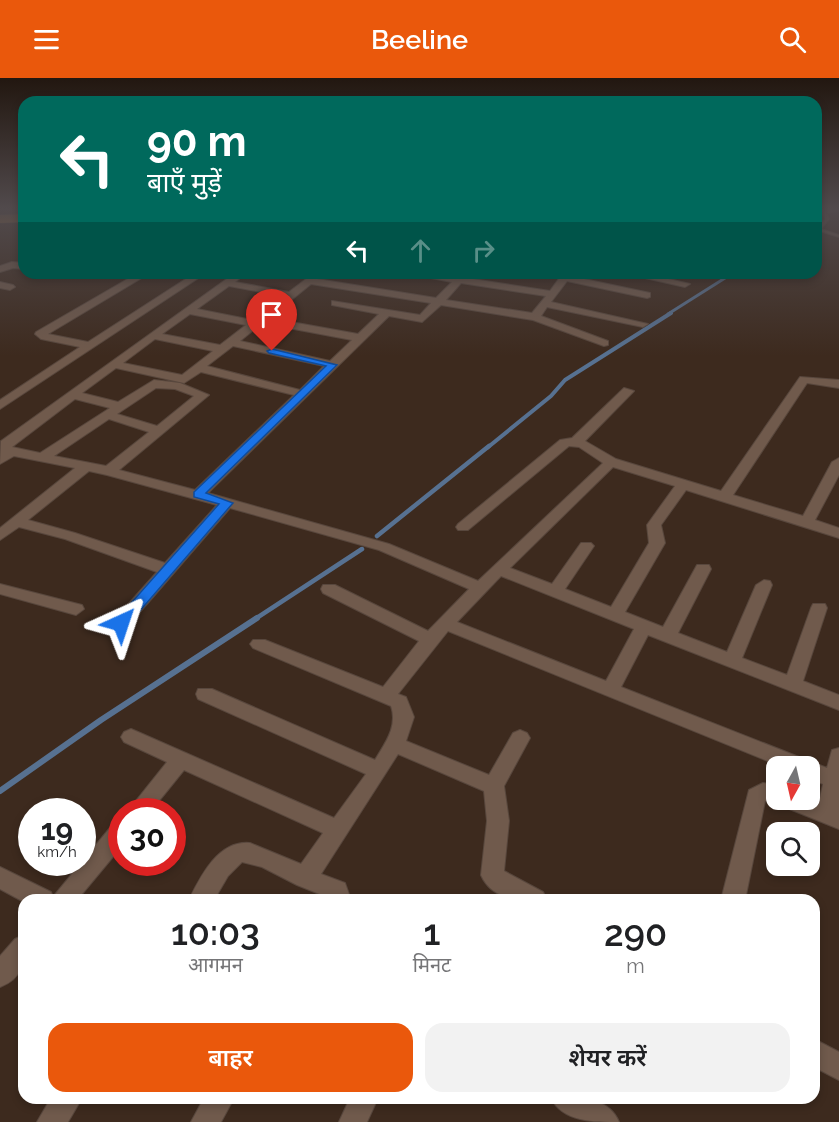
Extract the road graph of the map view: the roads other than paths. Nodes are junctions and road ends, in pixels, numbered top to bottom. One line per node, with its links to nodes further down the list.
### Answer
1 (18, 266): 2 (street)
2 (0, 269)
3 (135, 279): 29 (street)
4 (192, 279): 29 (street)
5 (233, 279): 13 (street)
6 (313, 279): 12 (street)
7 (460, 279): 18 (street)
8 (478, 279): 15 (street)
9 (562, 279): 15 (street)
10 (585, 279): 17 (street)
11 (659, 279): 14 (street)
12 (309, 282): 16 (street); 18 (street)
13 (227, 283): 16 (street); 21 (street)
14 (685, 284)
15 (552, 294): 20 (street)
16 (292, 295): 24 (street)
17 (646, 295)
18 (440, 302): 22 (street); 23 (street)
19 (336, 303): 22 (street)
20 (545, 304): 23 (street); 25 (street)
21 (187, 310): 24 (street); 26 (street)
22 (386, 313): 27 (street)
23 (536, 317): 28 (street)
24 (258, 321): 27 (street); 30 (street)
25 (643, 324)
26 (153, 334): 30 (street); 31 (street)
27 (361, 338): 32 (street)
28 (604, 344)
29 (89, 346): 39 (street)
30 (227, 346): 32 (street); 33 (street)
31 (114, 364): 34 (street); 38 (street)
32 (333, 365): 37 (street)
33 (200, 368): 34 (street); 37 (street)
34 (180, 383): 40 (street); 42 (street)
35 (839, 384): 52 (street)
36 (628, 391): 43 (street)
37 (303, 394): 51 (street)
38 (73, 395): 40 (street); 44 (street)
39 (0, 406)
40 (119, 406): 41 (street)
41 (107, 415): 42 (street); 45 (street)
42 (160, 431): 49 (street)
43 (576, 442): 46 (street); 56 (street)
44 (6, 456): 45 (street)
45 (42, 458): 48 (street)
46 (610, 462): 50 (street); 62 (street)
47 (839, 462): 55 (street)
48 (87, 466): 49 (street); 54 (street)
49 (109, 471): 51 (street)
50 (684, 483): 52 (street); 70 (street)
51 (198, 495): 53 (street)
52 (725, 496): 55 (street)
53 (227, 503): 61 (street); 64 (street)
54 (17, 522): 58 (street); 61 (street)
55 (807, 522): 57 (street)
56 (463, 527)
57 (839, 533)
58 (0, 535)
59 (586, 546): 67 (street)
60 (703, 569): 74 (street)
61 (168, 570): 71 (street)
62 (500, 570): 64 (street); 67 (street)
63 (764, 585): 77 (street)
64 (480, 588): 72 (street)
65 (0, 589): 69 (street)
66 (329, 589): 75 (street)
67 (555, 592): 70 (street)
68 (819, 608): 78 (street)
69 (76, 609)
70 (614, 616): 73 (street)
71 (121, 623)
72 (446, 624): 75 (street); 79 (street)
73 (643, 628): 74 (street); 79 (street)
74 (667, 637): 77 (street)
75 (430, 639): 81 (street)
76 (259, 644): 81 (street)
77 (732, 661): 78 (street)
78 (793, 684): 82 (street)
79 (610, 692): 86 (street)
80 (205, 694): 89 (street)
81 (386, 696): 85 (street)
82 (839, 702)
83 (131, 737): 88 (street)
84 (520, 738): 92 (street)
85 (394, 744): 89 (street); 92 (street)
86 (774, 756)
87 (839, 756): 91 (street)
88 (180, 760): 94 (street); 97 (street)
89 (379, 771): 97 (street)
90 (820, 774): 91 (street)
91 (832, 779): 96 (street)
92 (494, 786): 105 (street)
93 (766, 792): 106 (street)
94 (149, 798)
95 (815, 810): 96 (street)
96 (833, 817)
97 (338, 830): 100 (street)
98 (108, 847): 102 (street)
99 (0, 877): 101 (street)
100 (305, 878): 103 (street); 104 (street)
101 (32, 894)
102 (68, 894)
103 (205, 894)
104 (338, 894)
105 (523, 894)
106 (734, 894)
107 (18, 954): 108 (street)
108 (0, 975)
109 (820, 1056): 110 (street)
110 (839, 1067)
111 (64, 1104): 115 (street)
112 (216, 1104): 116 (street)
113 (361, 1104): 117 (street)
114 (575, 1104): 118 (street)
115 (51, 1122)
116 (205, 1122)
117 (353, 1122)
118 (604, 1122)

